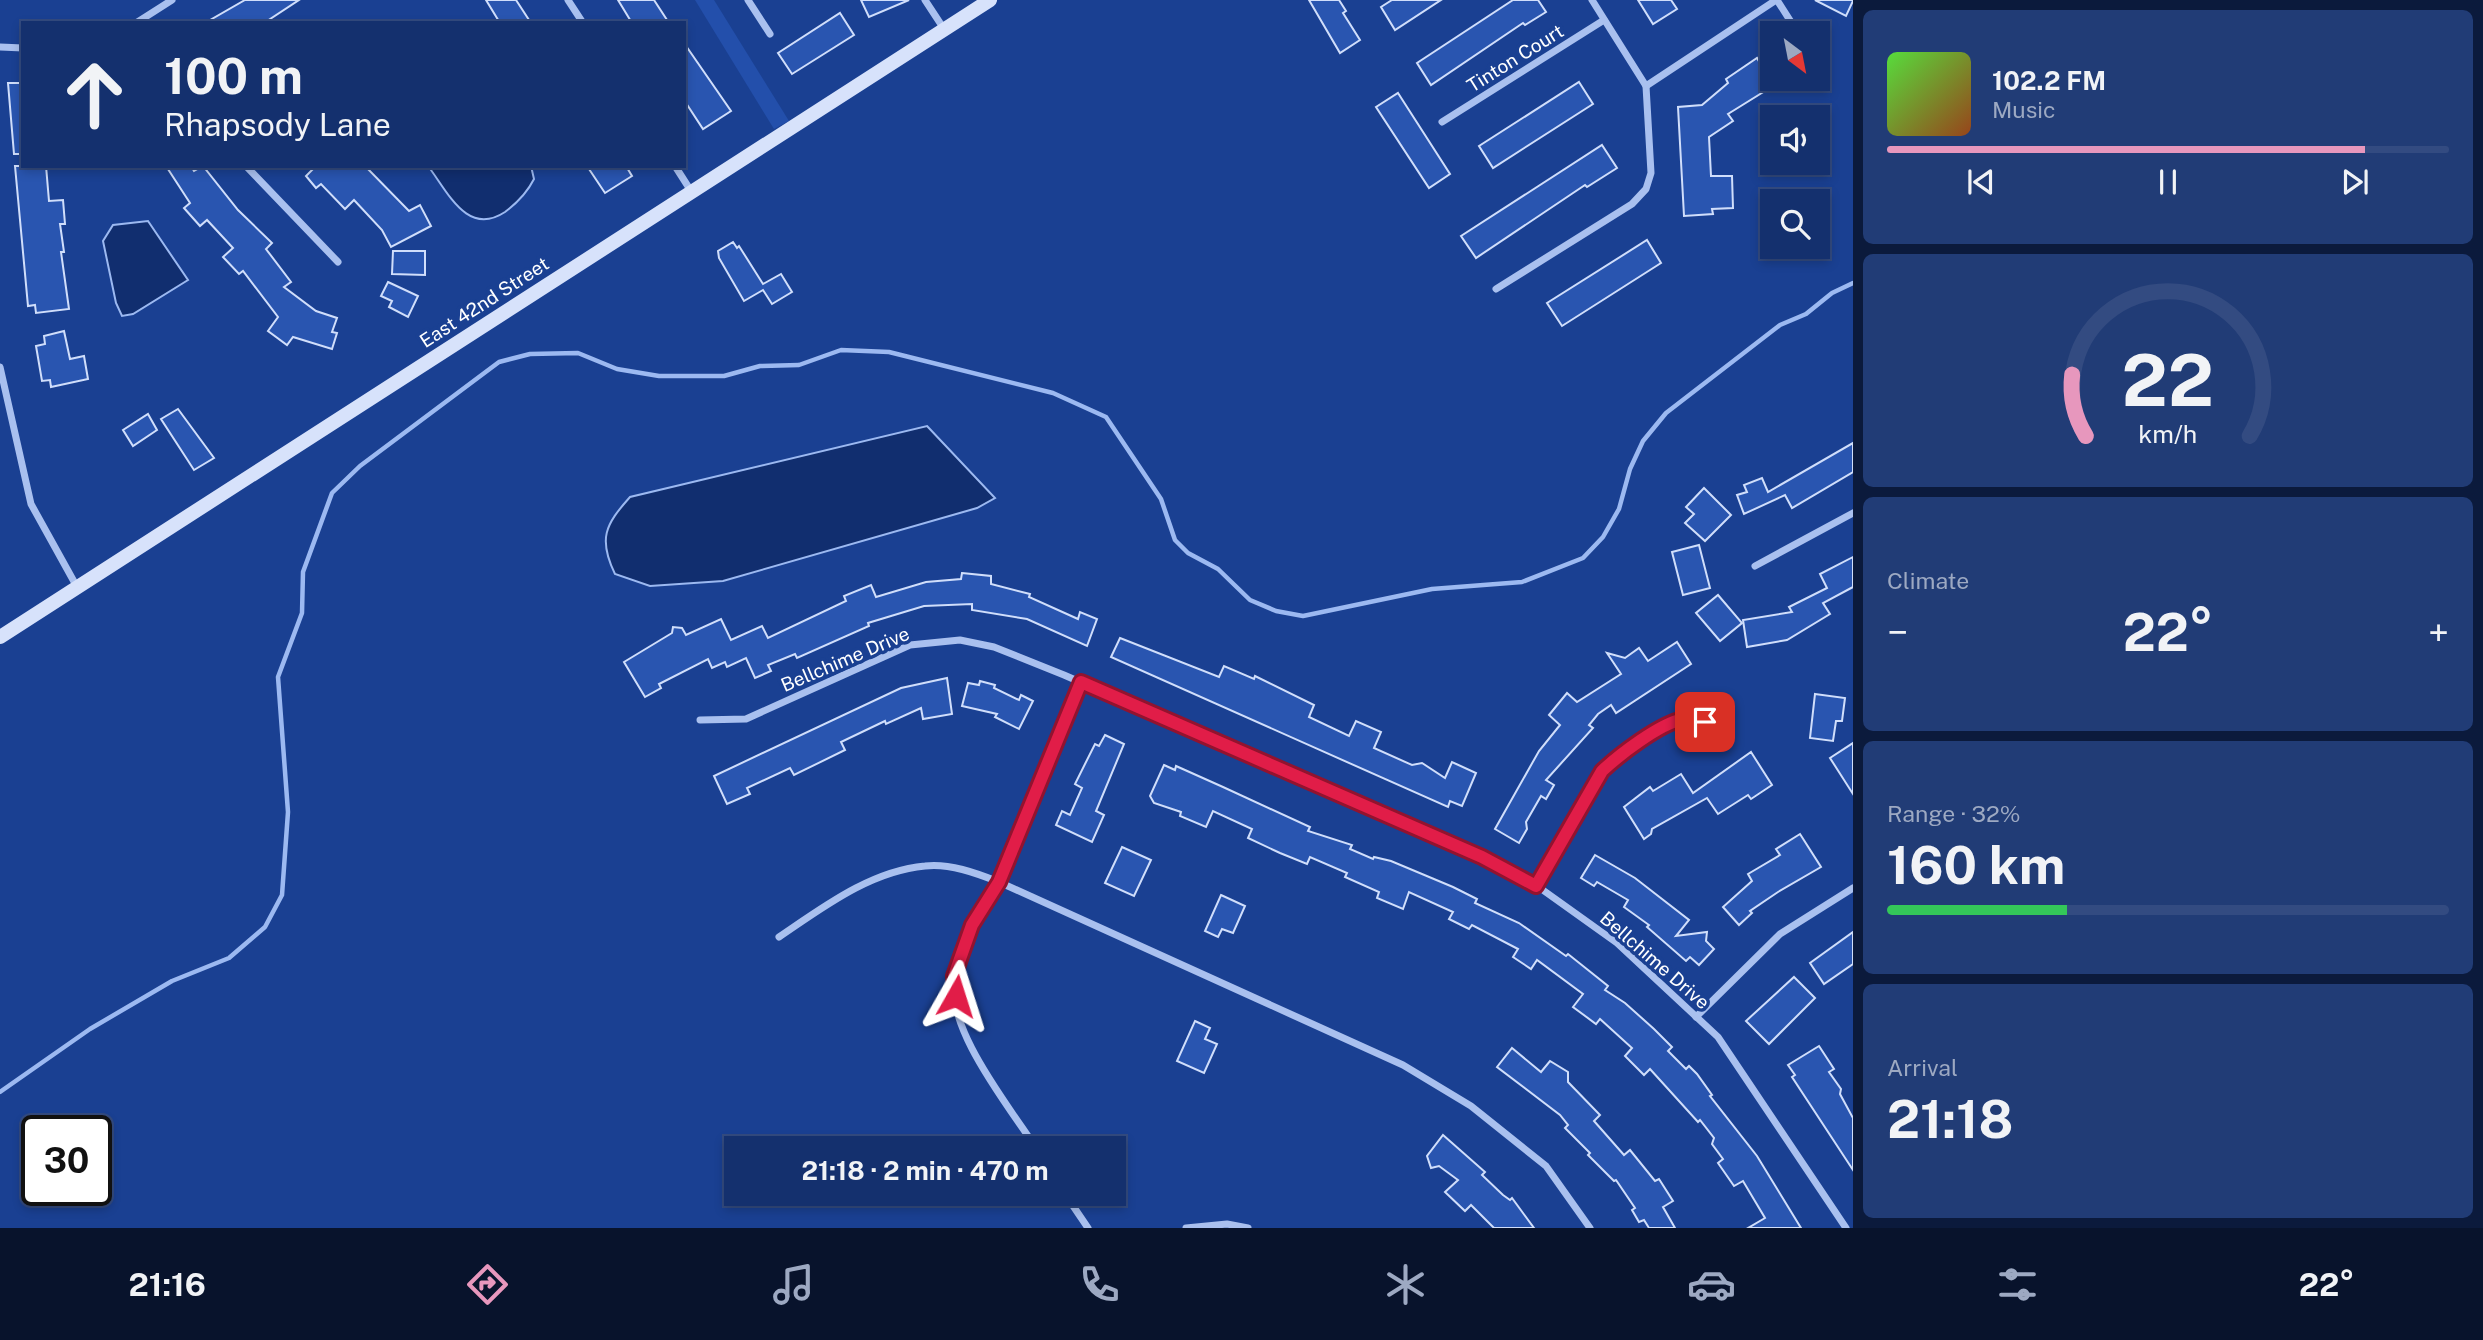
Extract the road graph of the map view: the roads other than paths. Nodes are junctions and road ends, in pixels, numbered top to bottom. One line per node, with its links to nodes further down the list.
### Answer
1 (172, 0): 9 (street)
2 (568, 0): 11 (street)
3 (748, 0): 14 (street)
4 (925, 0): 13 (street)
5 (990, 0): 8 (street, East 42nd Street)
6 (1591, 0): 10 (street)
7 (1776, 0): 12 (street); 17 (street)
8 (973, 4): 13 (street, East 42nd Street)
9 (149, 19)
10 (1604, 20): 17 (street); 18 (street, Tinton Court)
11 (582, 21)
12 (1790, 21)
13 (944, 29): 21 (street, East 42nd Street)
14 (770, 34)
15 (0, 47): 16 (street)
16 (21, 48)
17 (1646, 86): 23 (street)
18 (1442, 122)
19 (248, 168): 22 (street)
20 (676, 168): 21 (street)
21 (691, 191): 27 (street, East 42nd Street)
22 (338, 262)
23 (1496, 289)
24 (0, 368): 27 (street)
25 (1853, 513): 26 (street)
26 (1755, 566)
27 (78, 587): 28 (street, East 42nd Street)
28 (0, 637)
29 (1081, 682): 30 (street, Bellchime Drive); 32 (street); 33 (street, Bellchime Drive)
30 (700, 720)
31 (1705, 722): 33 (street)
32 (999, 882): 35 (street); 37 (street); 42 (street)
33 (1536, 886): 36 (street, Bellchime Drive)
34 (1853, 888): 36 (street)
35 (779, 937)
36 (1696, 1017): 43 (street, Bellchime Drive)
37 (1028, 1136)
38 (1073, 1206): 39 (street)
39 (1088, 1228)
40 (1186, 1228): 41 (street)
41 (1248, 1228)
42 (1591, 1228)
43 (1846, 1228)

